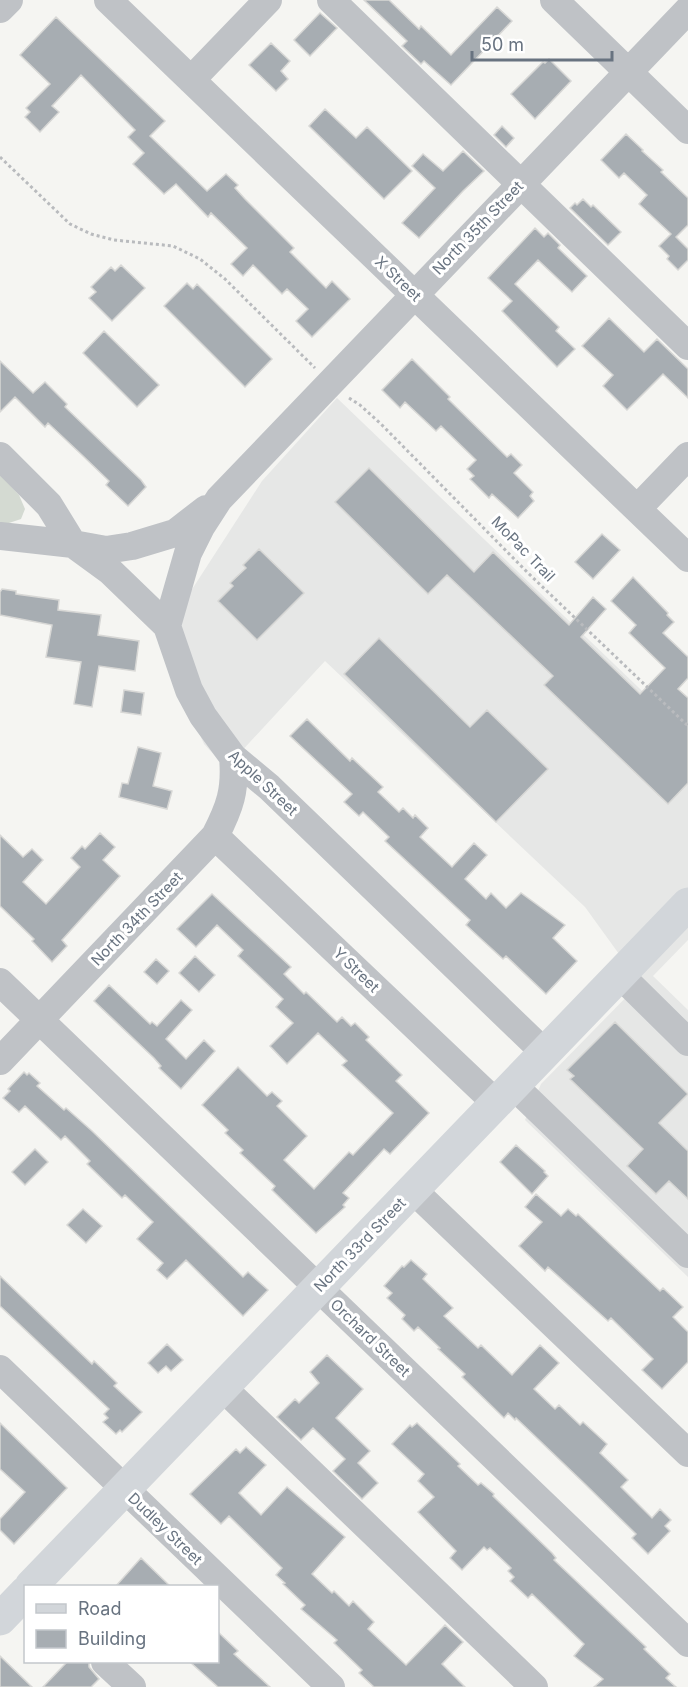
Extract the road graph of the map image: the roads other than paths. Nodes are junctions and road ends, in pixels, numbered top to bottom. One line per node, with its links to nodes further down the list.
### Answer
1 (9, 0): 6 (street)
2 (108, 0): 9 (street, X Street)
3 (268, 0): 9 (street)
4 (331, 0): 11 (street)
5 (554, 0): 8 (street)
6 (0, 9)
7 (688, 10): 8 (street, North 35th Street)
8 (628, 72): 10 (street); 11 (street, North 35th Street)
9 (191, 80): 12 (street, X Street)
10 (688, 130)
11 (522, 183): 12 (street, North 35th Street); 13 (street)
12 (414, 294): 16 (street, North 35th Street); 17 (street, X Street)
13 (688, 346)
14 (0, 456): 19 (street, Apple Street)
15 (688, 456): 17 (street)
16 (219, 499): 19 (street, North 35th Street); 21 (street, North 35th Street)
17 (637, 509): 20 (street, X Street)
18 (0, 536): 19 (street, North 35th Street)
19 (73, 544): 21 (street, Apple Street)
20 (688, 558)
21 (167, 626): 22 (street, Apple Street)
22 (233, 757): 23 (street, North 34th Street); 29 (street, Apple Street)
23 (215, 836): 27 (street, North 34th Street); 31 (street, Y Street)
24 (688, 904): 25 (main road, North 33rd Street)
25 (620, 975): 28 (street); 29 (main road, North 33rd Street)
26 (0, 982): 27 (street, Orchard Street)
27 (40, 1019): 30 (street, North 34th Street); 34 (street, Orchard Street)
28 (688, 1042)
29 (545, 1053): 31 (main road, North 33rd Street)
30 (0, 1061)
31 (505, 1095): 32 (main road, North 33rd Street); 33 (street, Y Street)
32 (413, 1190): 34 (main road, North 33rd Street); 37 (street)
33 (688, 1254)
34 (319, 1288): 36 (main road, North 33rd Street); 42 (street, Orchard Street)
35 (0, 1369): 38 (street, Dudley Street)
36 (223, 1388): 38 (main road, North 33rd Street); 46 (street)
37 (688, 1453)
38 (125, 1490): 39 (main road, North 33rd Street); 45 (street, Dudley Street)
39 (33, 1585)
40 (24, 1594): 41 (main road)
41 (0, 1619)
42 (688, 1643)
43 (106, 1663): 44 (street)
44 (132, 1687)
45 (330, 1687)
46 (534, 1687)

